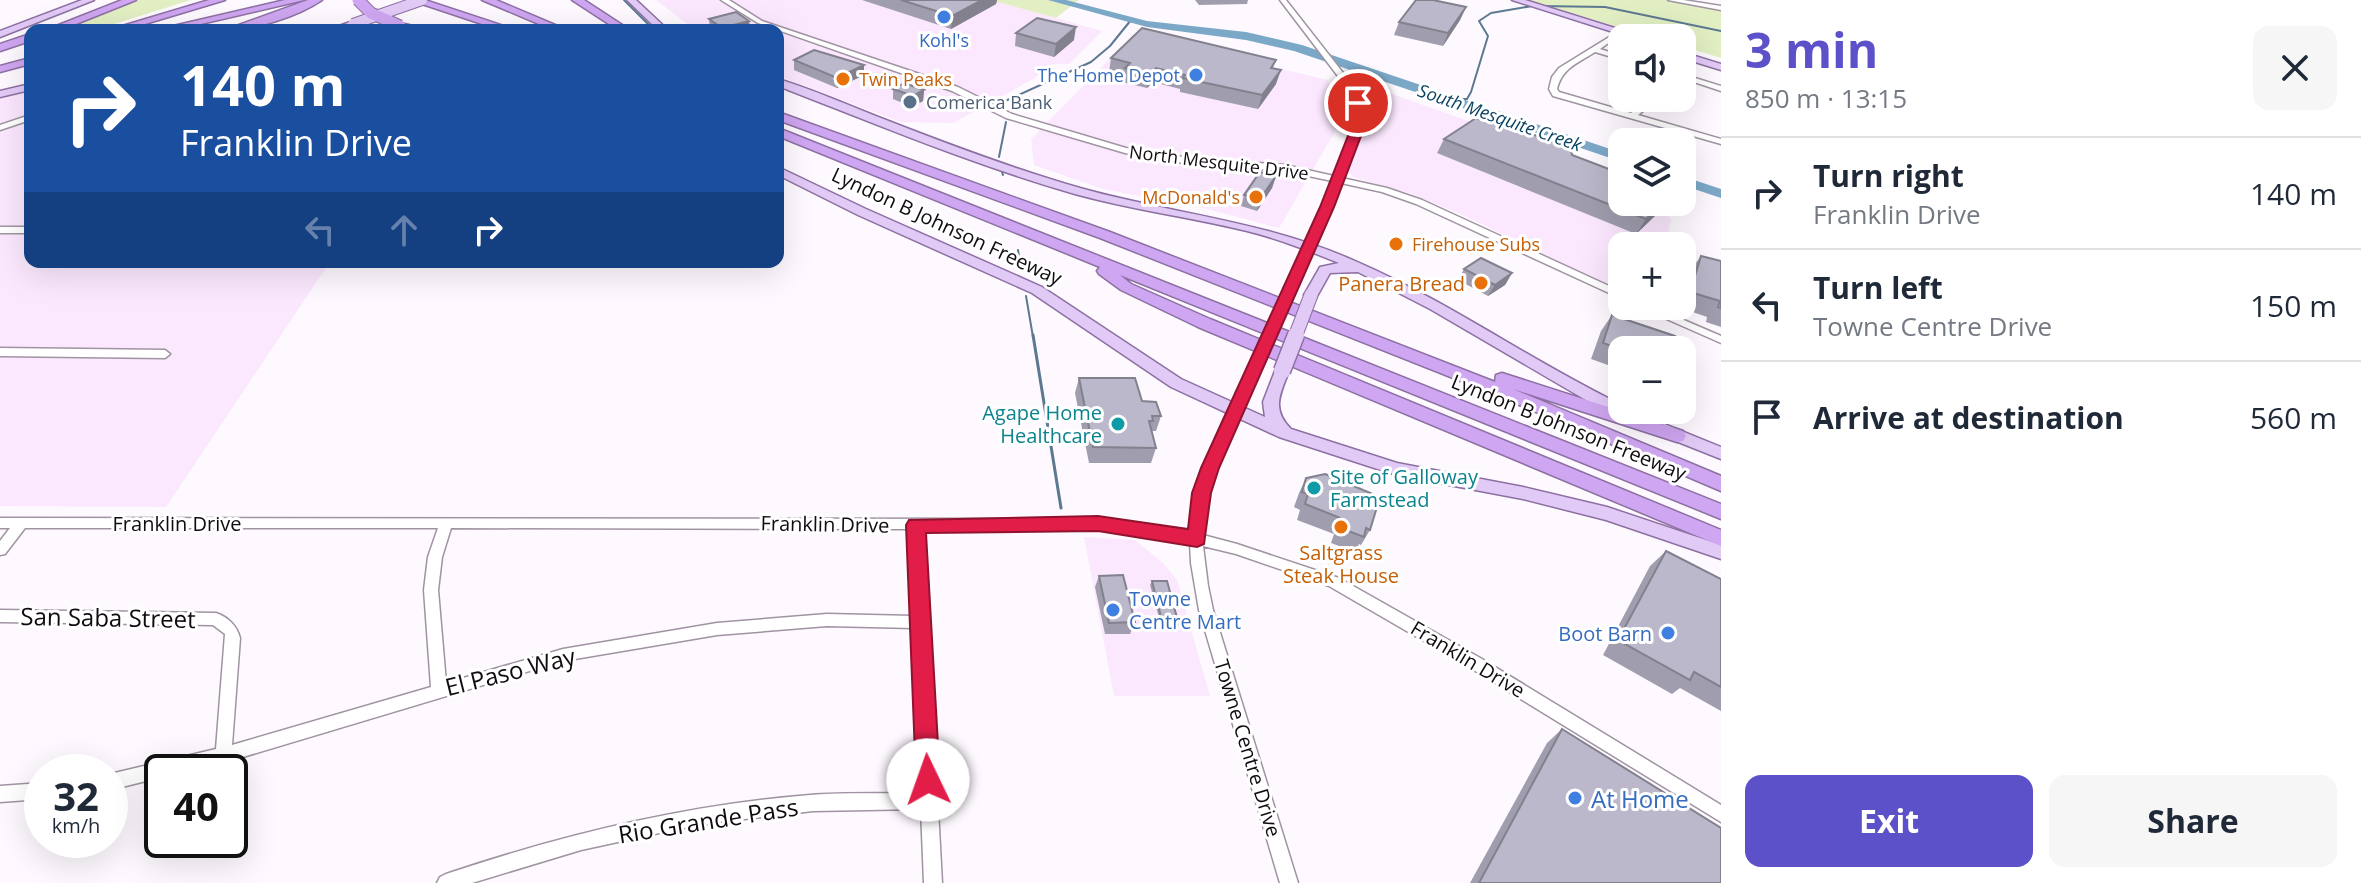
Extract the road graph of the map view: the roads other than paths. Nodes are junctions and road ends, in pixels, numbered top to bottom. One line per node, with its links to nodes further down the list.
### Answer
1 (90, 0): 22 (main road)
2 (131, 0): 23 (highway)
3 (197, 0): 24 (highway)
4 (220, 0): 25 (highway)
5 (244, 0): 26 (highway)
6 (299, 0): 27 (highway)
7 (317, 0): 28 (highway)
8 (358, 0): 30 (highway, bridge)
9 (415, 0): 31 (highway)
10 (422, 0): 29 (main road, bridge)
11 (451, 0): 32 (highway)
12 (487, 0): 33 (highway)
13 (510, 0): 34 (highway)
14 (577, 0): 35 (highway)
15 (631, 0): 36 (main road)
16 (724, 0): 37 (street, North Mesquite Drive)
17 (1283, 0): 68 (street, Towne Centre Drive)
18 (1501, 0): 41 (main road)
19 (1516, 0): 40 (main road)
20 (1671, 0): 21 (street)
21 (1721, 8)
22 (26, 24)
23 (67, 24)
24 (121, 24)
25 (135, 24)
26 (161, 24)
27 (189, 24)
28 (250, 24)
29 (353, 24)
30 (394, 24)
31 (492, 24)
32 (511, 24)
33 (546, 24)
34 (551, 24)
35 (615, 24)
36 (657, 24)
37 (766, 24)
38 (24, 25): 42 (main road)
39 (784, 30): 68 (street, North Mesquite Drive)
40 (1608, 30)
41 (1608, 31)
42 (0, 34)
43 (24, 39): 45 (highway)
44 (1608, 42): 46 (street)
45 (0, 47)
46 (1593, 49): 48 (street); 62 (street)
47 (24, 54): 52 (highway)
48 (1608, 54)
49 (1696, 56): 51 (main road)
50 (24, 62): 52 (highway)
51 (1721, 64)
52 (2, 66)
53 (24, 75): 54 (highway)
54 (0, 80)
55 (1696, 81): 58 (street)
56 (784, 84): 72 (main road, Lyndon B Johnson Freeway)
57 (24, 88): 59 (main road)
58 (1721, 89)
59 (0, 94)
60 (1637, 112): 62 (street)
61 (784, 117): 71 (highway, Lyndon B Johnson Freeway)
62 (1631, 117): 66 (street)
63 (24, 119): 64 (street)
64 (0, 128)
65 (784, 134): 73 (highway, Lyndon B Johnson Freeway)
66 (1721, 142)
67 (784, 173): 80 (main road, Lyndon B Johnson Freeway)
68 (1338, 178): 72 (street, Towne Centre Drive); 75 (street, North Mesquite Drive)
69 (0, 230): 70 (street)
70 (24, 230)
71 (1105, 235): 82 (highway); 84 (highway, Lyndon B Johnson Freeway)
72 (1307, 245): 74 (main road, Lyndon B Johnson Freeway); 80 (street, Towne Centre Drive, bridge)
73 (1082, 254): 85 (highway, Lyndon B Johnson Freeway); 90 (highway)
74 (1375, 274): 81 (main road, bridge); 82 (main road, Lyndon B Johnson Freeway)
75 (1608, 289)
76 (1675, 320): 77 (street)
77 (1721, 340)
78 (0, 352): 79 (street)
79 (165, 354)
80 (1234, 411): 81 (main road, Lyndon B Johnson Freeway); 91 (street, Towne Centre Drive)
81 (1285, 433): 93 (main road, Lyndon B Johnson Freeway)
82 (1677, 436): 83 (main road, Lyndon B Johnson Freeway)
83 (1721, 453)
84 (1721, 484)
85 (1721, 512)
86 (447, 522): 88 (street, Franklin Drive); 89 (street, Franklin Drive); 96 (street)
87 (0, 523): 88 (street, Franklin Drive)
88 (22, 523): 92 (street)
89 (916, 525): 91 (street, Franklin Drive); 95 (street)
90 (1721, 538)
91 (1197, 539): 102 (street, Franklin Drive); 105 (street, Towne Centre Drive)
92 (0, 550)
93 (1721, 552)
94 (0, 616): 97 (street, San Saba Street)
95 (920, 622): 96 (street, El Paso Way); 101 (street)
96 (439, 689): 98 (street, El Paso Way)
97 (223, 754)
98 (226, 754)
99 (24, 792): 100 (street)
100 (0, 794)
101 (929, 801): 103 (street, Rio Grande Pass); 104 (street)
102 (1721, 814)
103 (446, 883)
104 (933, 883)
105 (1289, 883)

